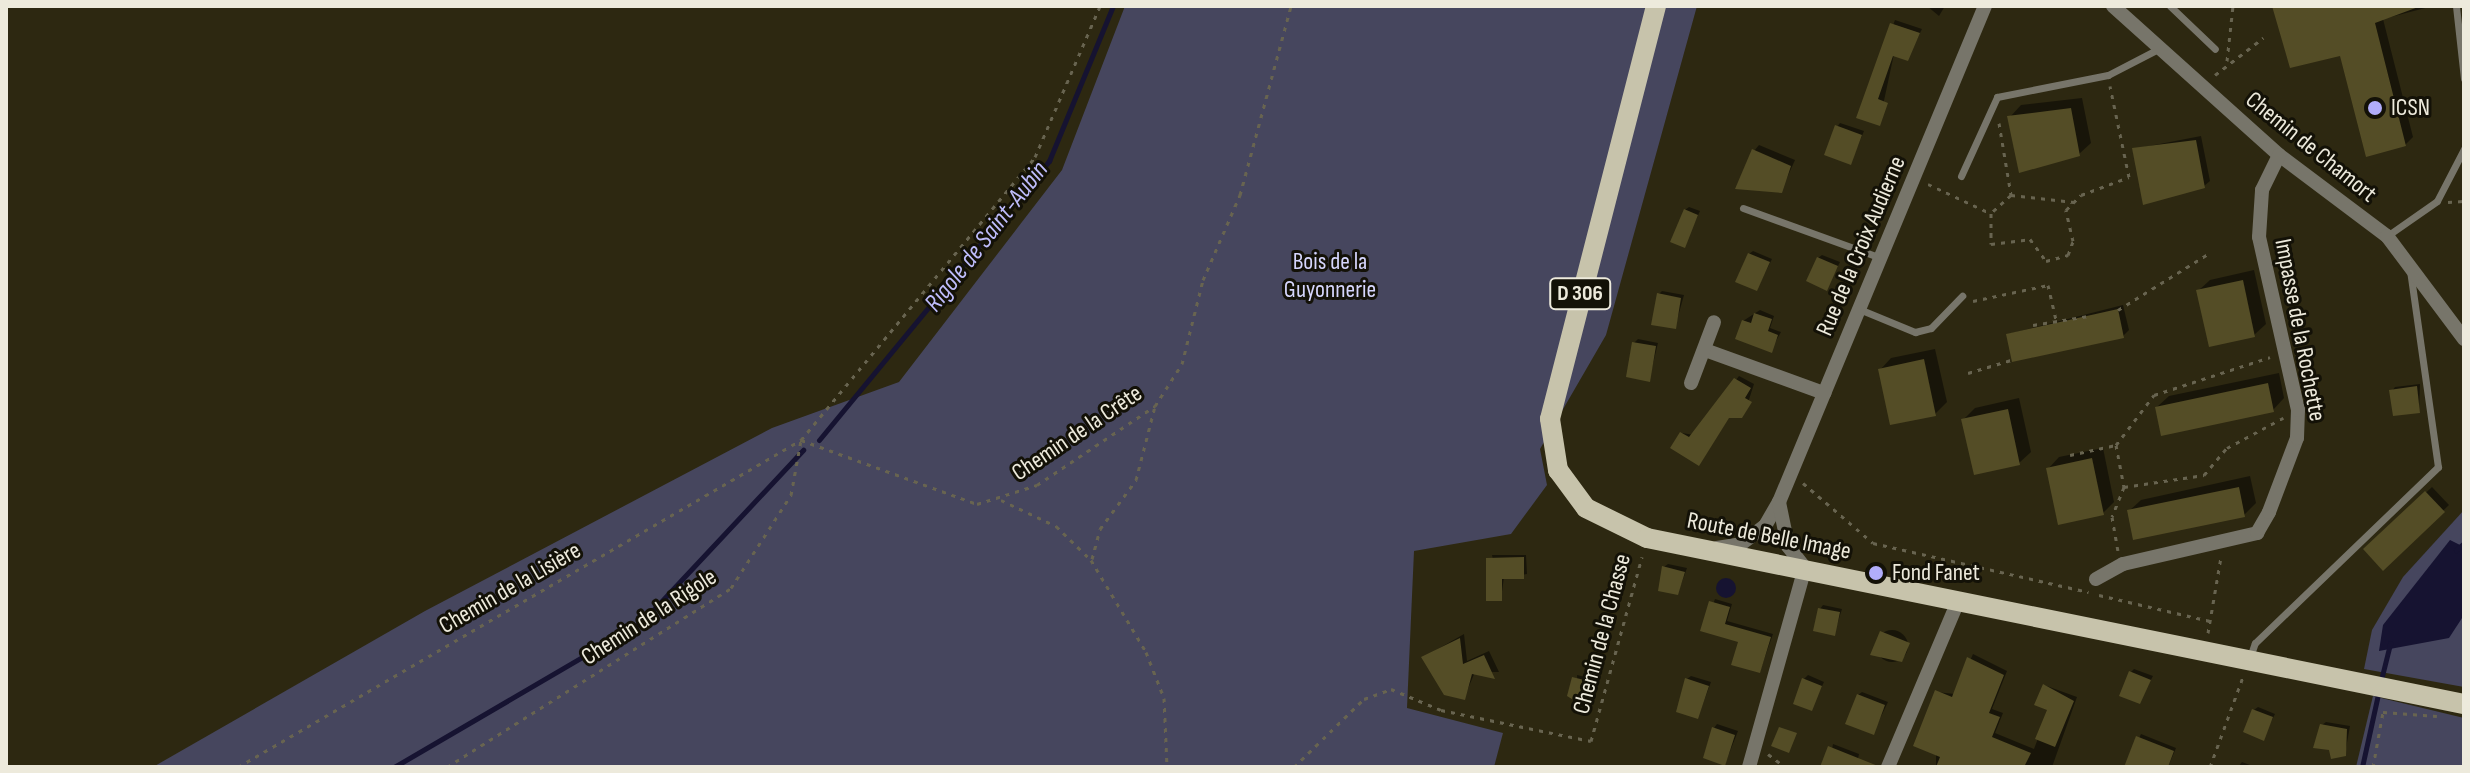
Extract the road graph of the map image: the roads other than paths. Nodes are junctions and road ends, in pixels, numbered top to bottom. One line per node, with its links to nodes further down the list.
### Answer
1 (1656, 6): 24 (main road, Route de Belle Image / D 306)
2 (1985, 6): 14 (street, Rue de la Croix Audierne)
3 (2113, 6): 6 (street, Chemin de Chamort)
4 (2170, 6): 7 (lane)
5 (2456, 6): 8 (lane)
6 (2160, 48): 10 (street, Chemin de Chamort); 11 (lane)
7 (2215, 49)
8 (2464, 79)
9 (2464, 149): 13 (lane)
10 (2279, 155): 13 (street, Chemin de Chamort); 26 (street, Impasse de la Rochette)
11 (1961, 176)
12 (1743, 208): 14 (lane)
13 (2387, 236): 15 (street, Chemin de Chamort)
14 (1881, 258): 17 (street, Rue de la Croix Audierne)
15 (2410, 270): 19 (street, Chemin de Chamort); 28 (lane)
16 (1962, 296): 17 (lane)
17 (1859, 309): 22 (street, Rue de la Croix Audierne)
18 (1714, 322): 20 (street)
19 (2464, 339)
20 (1705, 350): 21 (street); 22 (street)
21 (1691, 383)
22 (1824, 393): 23 (street, Rue de la Croix Audierne)
23 (1779, 502): 24 (street, Rue de la Croix Audierne); 25 (street)
24 (1708, 549): 25 (main road, Route de Belle Image / D 306)
25 (1805, 568): 27 (main road, Route de Belle Image / D 306); 30 (street)
26 (2096, 579)
27 (1957, 604): 28 (main road, Route de Belle Image / D 306); 31 (street)
28 (2248, 662): 29 (main road, Route de Belle Image / D 306)
29 (2464, 704)
30 (1751, 761)
31 (1888, 767)

